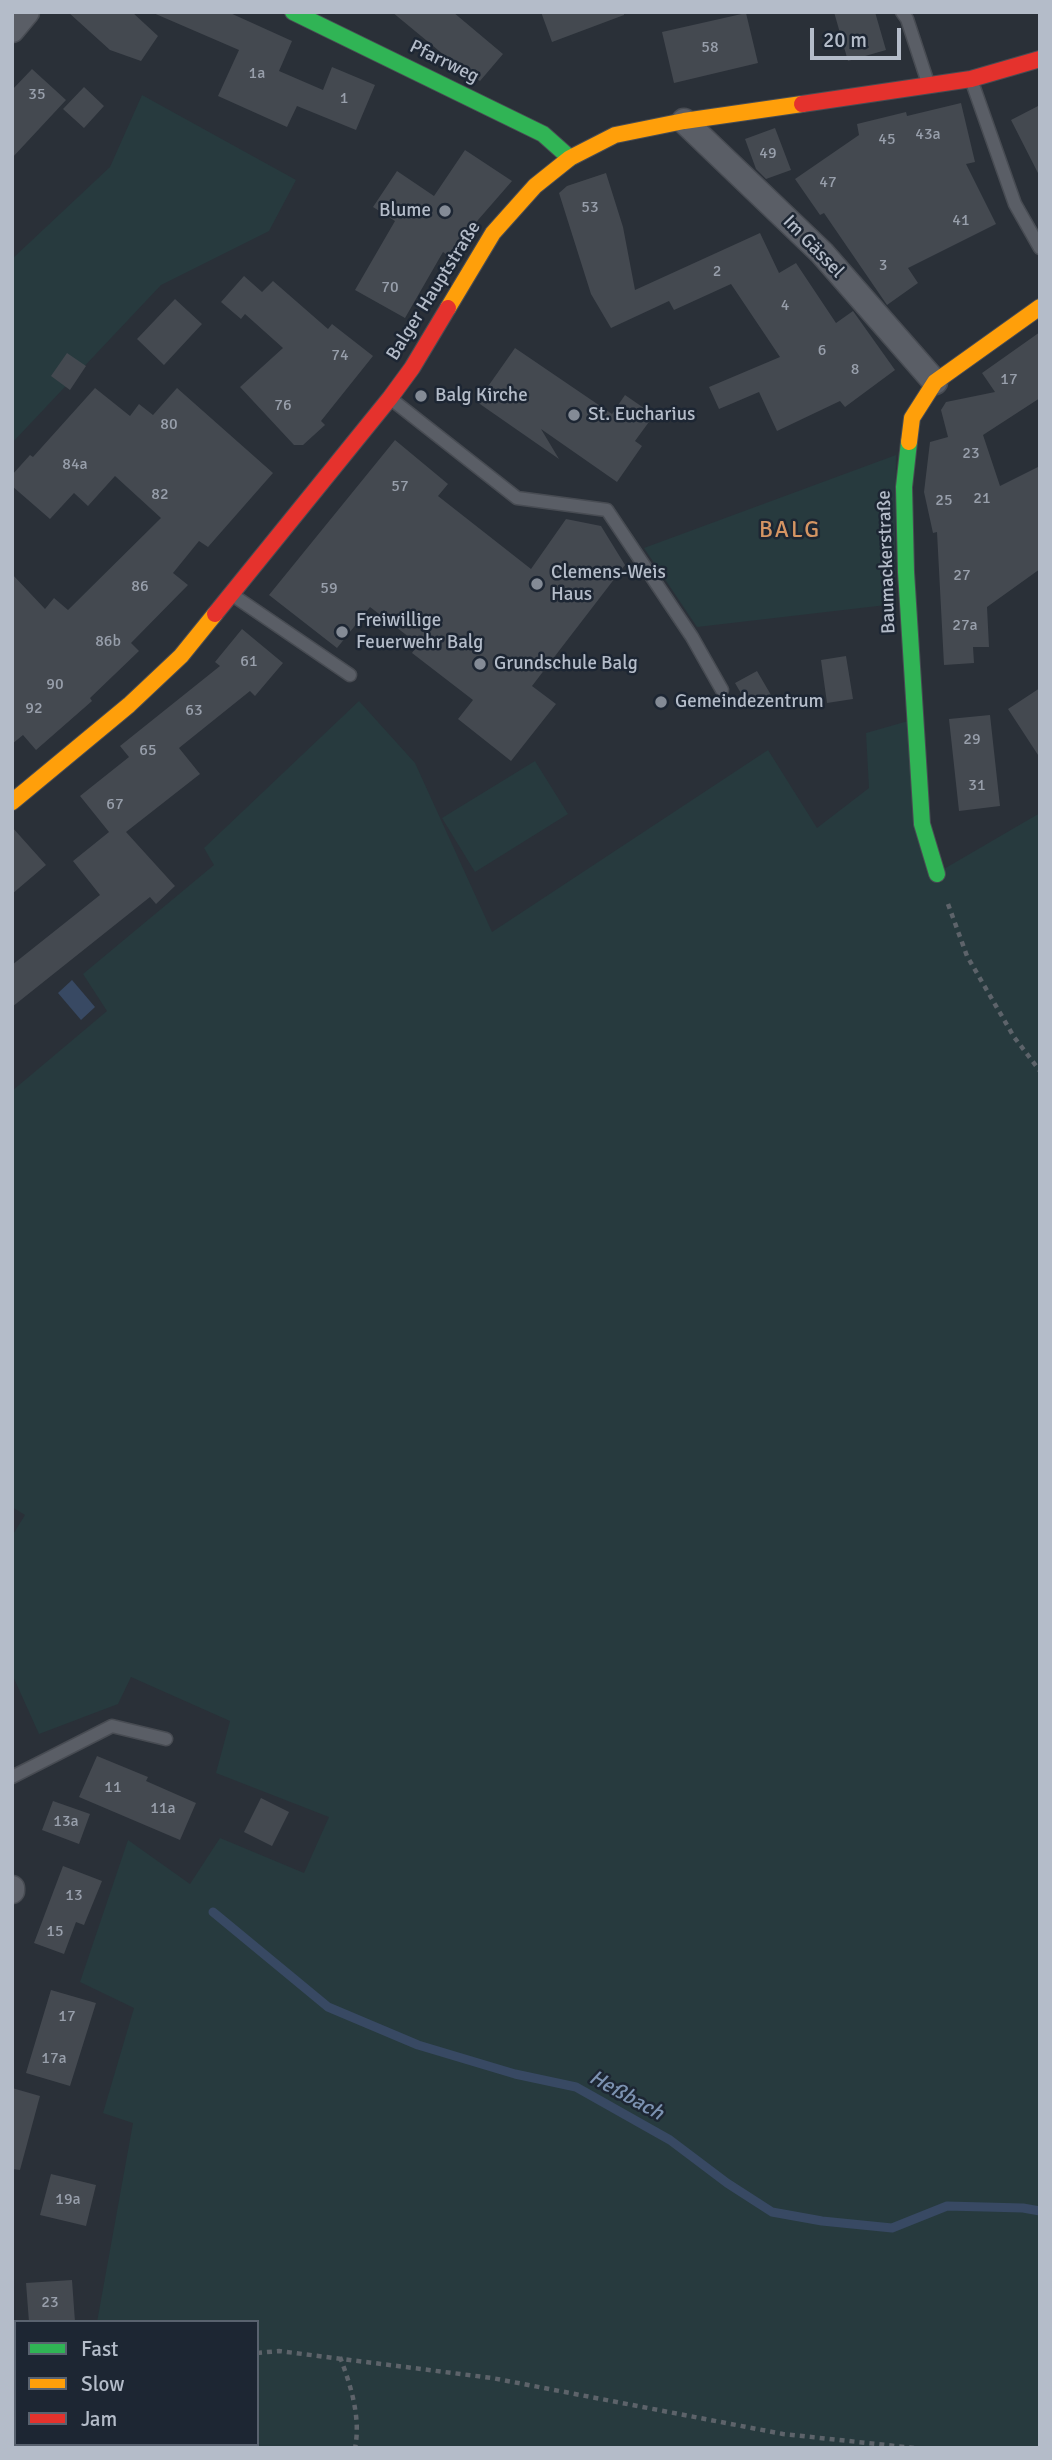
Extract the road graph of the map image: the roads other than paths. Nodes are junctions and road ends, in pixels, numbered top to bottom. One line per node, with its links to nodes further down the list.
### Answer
1 (27, 12): 4 (street)
2 (293, 12): 9 (street, Pfarrweg)
3 (902, 12): 7 (lane)
4 (12, 30)
5 (1040, 59): 6 (street, Balger Hauptstraße)
6 (971, 79): 7 (street, Balger Hauptstraße); 10 (lane)
7 (929, 84): 8 (street, Balger Hauptstraße)
8 (684, 121): 9 (street, Balger Hauptstraße); 12 (street, Im Gässel)
9 (570, 158): 13 (street, Balger Hauptstraße)
10 (1040, 248)
11 (1040, 307): 12 (street, Baumackerstraße)
12 (935, 382): 18 (street, Baumackerstraße)
13 (390, 398): 14 (street, Balger Hauptstraße); 16 (lane)
14 (231, 594): 15 (lane); 17 (street, Balger Hauptstraße)
15 (350, 675)
16 (722, 690)
17 (12, 802)
18 (937, 874)
19 (166, 1739): 20 (lane)
20 (12, 1777)

